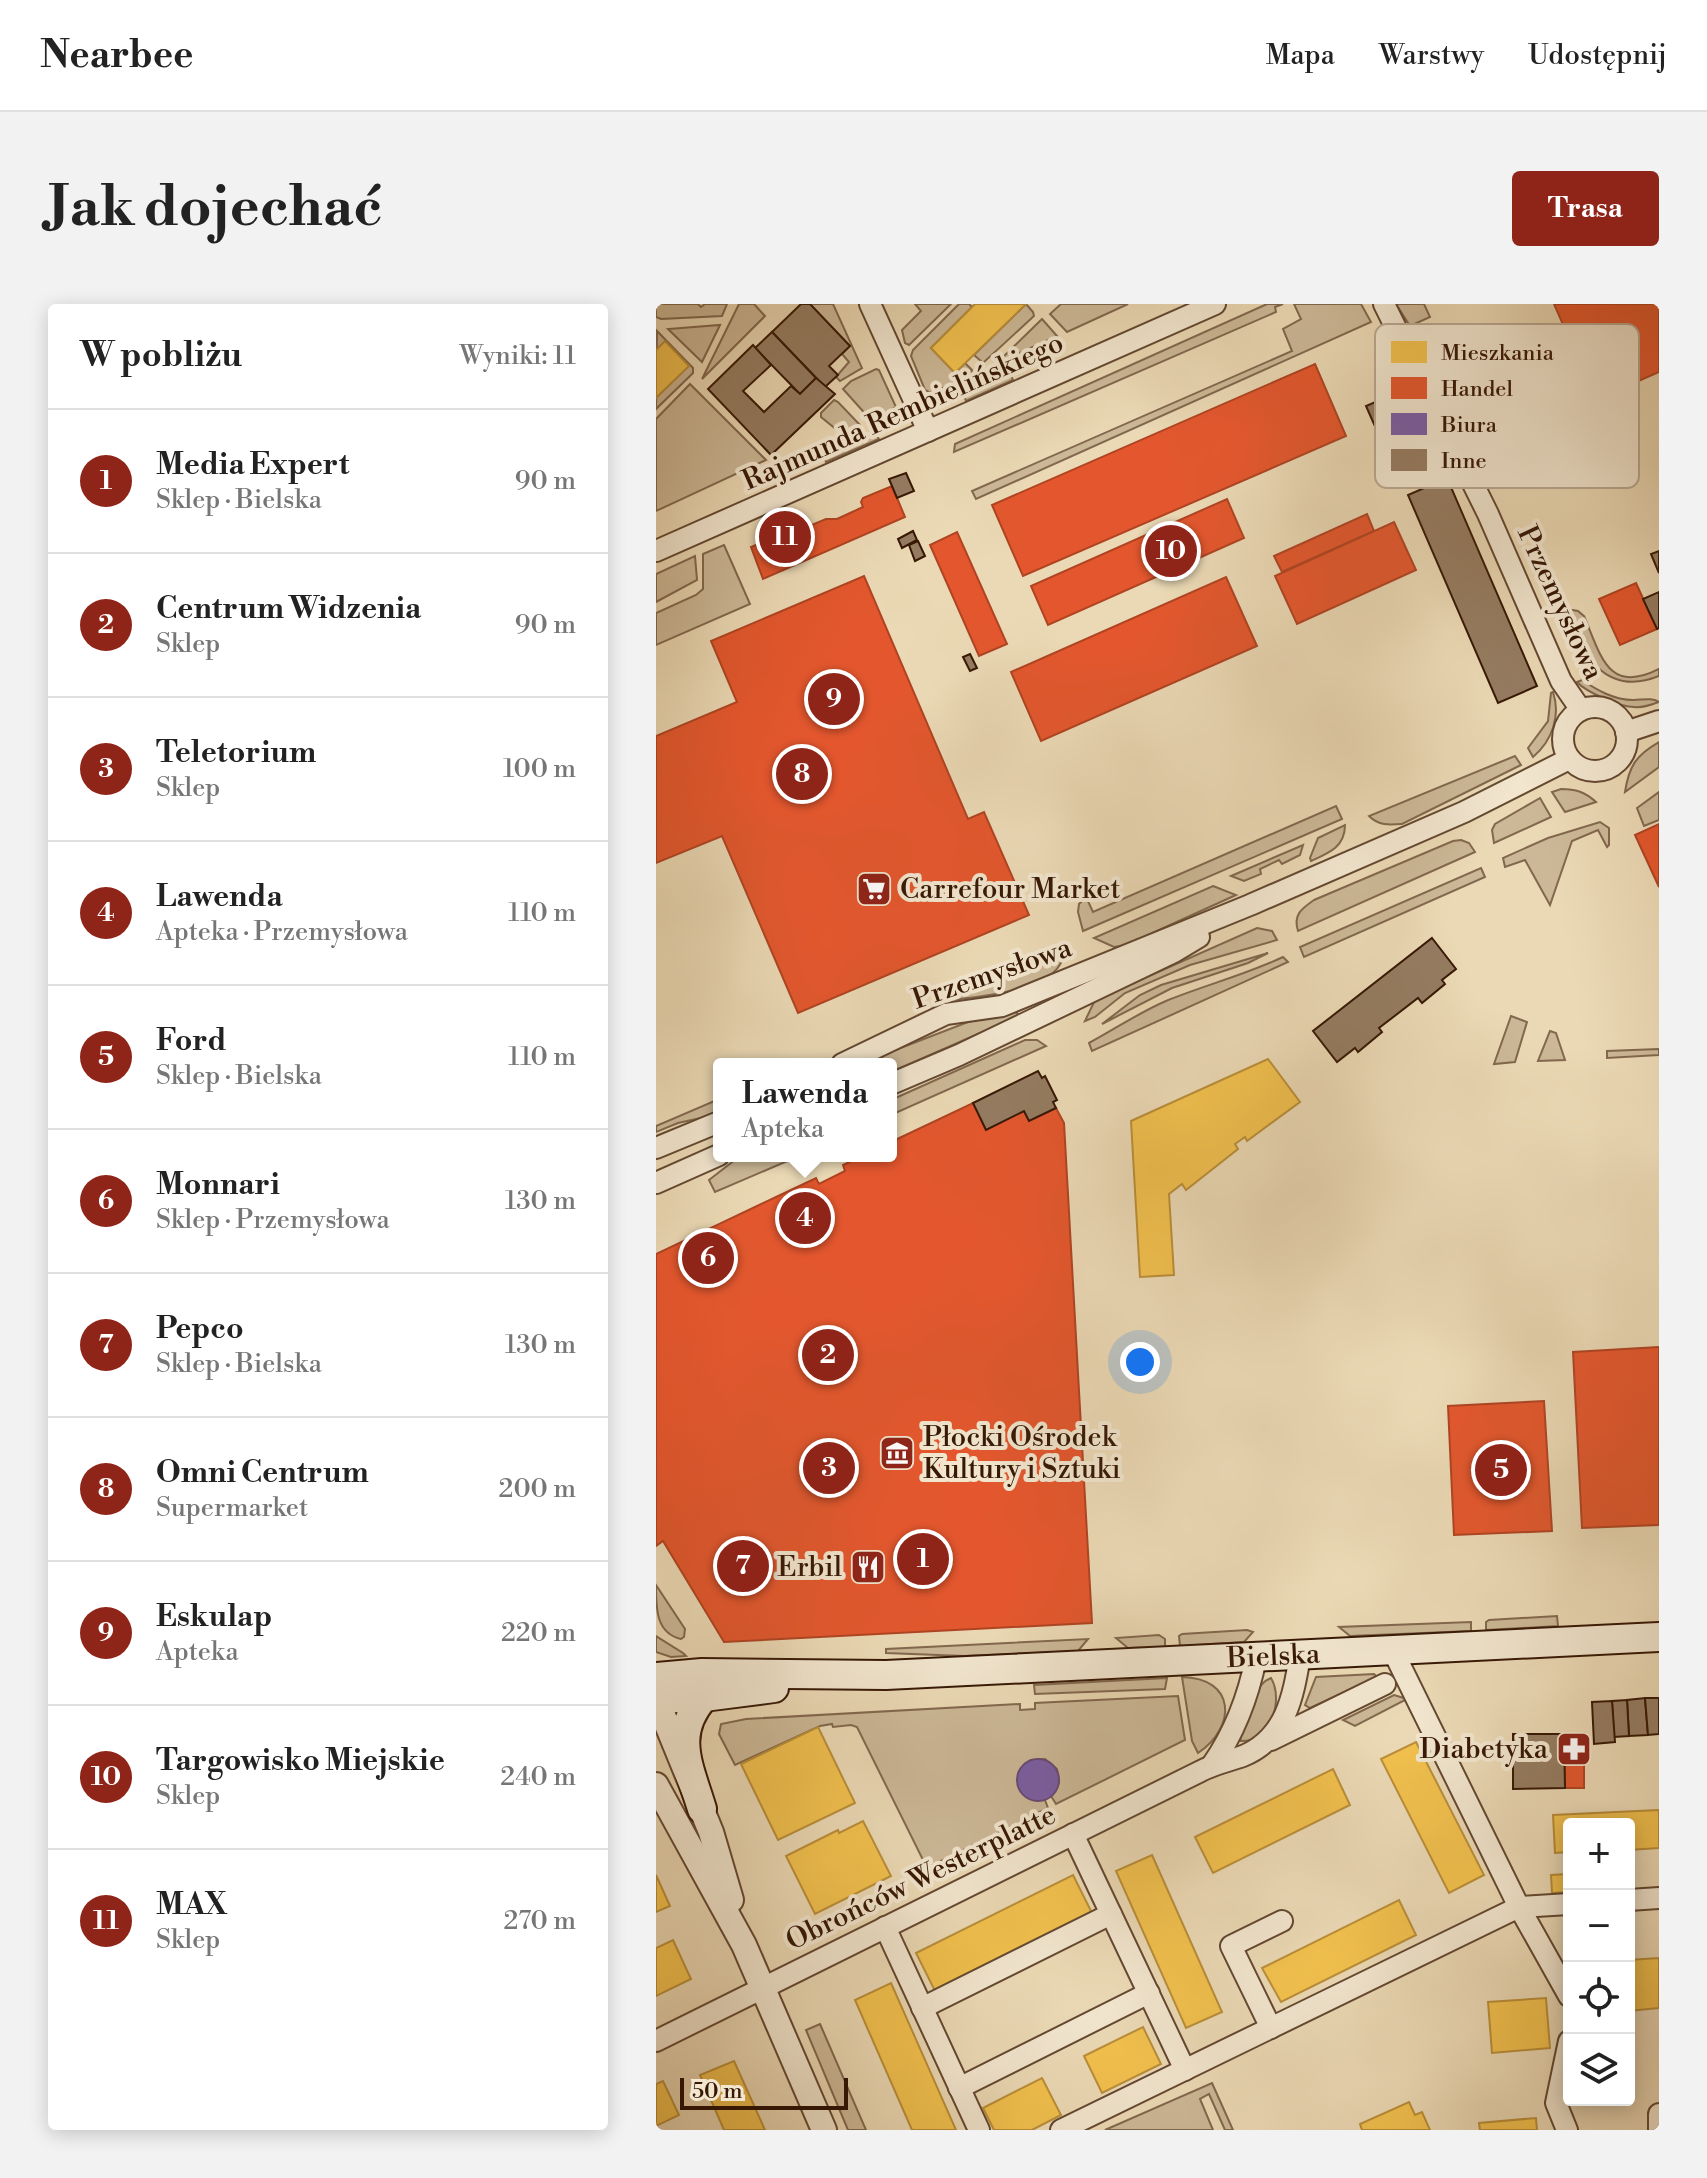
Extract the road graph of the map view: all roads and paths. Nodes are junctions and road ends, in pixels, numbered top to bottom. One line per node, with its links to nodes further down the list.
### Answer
1 (870, 304): 5 (street)
2 (1215, 304): 5 (street, Rajmunda Rembielińskiego)
3 (1384, 304): 4 (street, Przemysłowa)
4 (1394, 324)
5 (928, 431): 7 (street, Rajmunda Rembielińskiego)
6 (1475, 488): 8 (street, Przemysłowa)
7 (656, 551)
8 (1581, 710): 10 (street); 11 (street)
9 (1659, 721): 10 (street)
10 (1626, 732): 11 (street)
11 (1569, 759): 12 (street, Przemysłowa)
12 (1250, 905): 13 (street, Przemysłowa); 14 (street, Przemysłowa)
13 (854, 1058)
14 (897, 1081)
15 (713, 1124): 16 (street)
16 (656, 1148)
17 (713, 1158): 18 (street)
18 (656, 1183)
19 (1659, 1637): 20 (main road, Bielska)
20 (1393, 1651): 21 (main road, Bielska); 36 (street)
21 (1300, 1656): 22 (main road, Bielska); 28 (street)
22 (1256, 1658): 23 (main road, Bielska); 29 (street)
23 (886, 1675): 24 (main road, Bielska); 26 (main road, Bielska)
24 (656, 1677)
25 (1385, 1684): 28 (street, Obrońców Westerplatte)
26 (704, 1697): 27 (main road, Bielska); 31 (main road)
27 (656, 1699): 31 (street)
28 (1267, 1741): 29 (street, Obrońców Westerplatte)
29 (1212, 1765): 32 (street, Obrońców Westerplatte)
30 (656, 1785): 40 (street)
31 (702, 1809): 40 (street)
32 (1073, 1834): 37 (street); 39 (street, Obrońców Westerplatte)
33 (1659, 1898): 34 (street)
34 (1635, 1900)
35 (1563, 1904): 36 (street)
36 (1519, 1907): 41 (street); 45 (street)
37 (1111, 1914): 43 (street); 44 (street)
38 (1282, 1921): 45 (street)
39 (885, 1927): 42 (street, Obrońców Westerplatte); 44 (street)
40 (744, 1945): 42 (street)
41 (1563, 1985)
42 (763, 1987): 46 (street, Obrońców Westerplatte); 51 (street)
43 (1149, 1993): 47 (street); 49 (street)
44 (922, 2008): 49 (street)
45 (1271, 2028): 47 (street)
46 (656, 2041)
47 (1185, 2070): 53 (street)
48 (1563, 2070): 54 (street)
49 (959, 2088): 52 (street)
50 (1659, 2114): 55 (street)
51 (824, 2130)
52 (979, 2130)
53 (1061, 2130)
54 (1567, 2130)
55 (1659, 2130)

